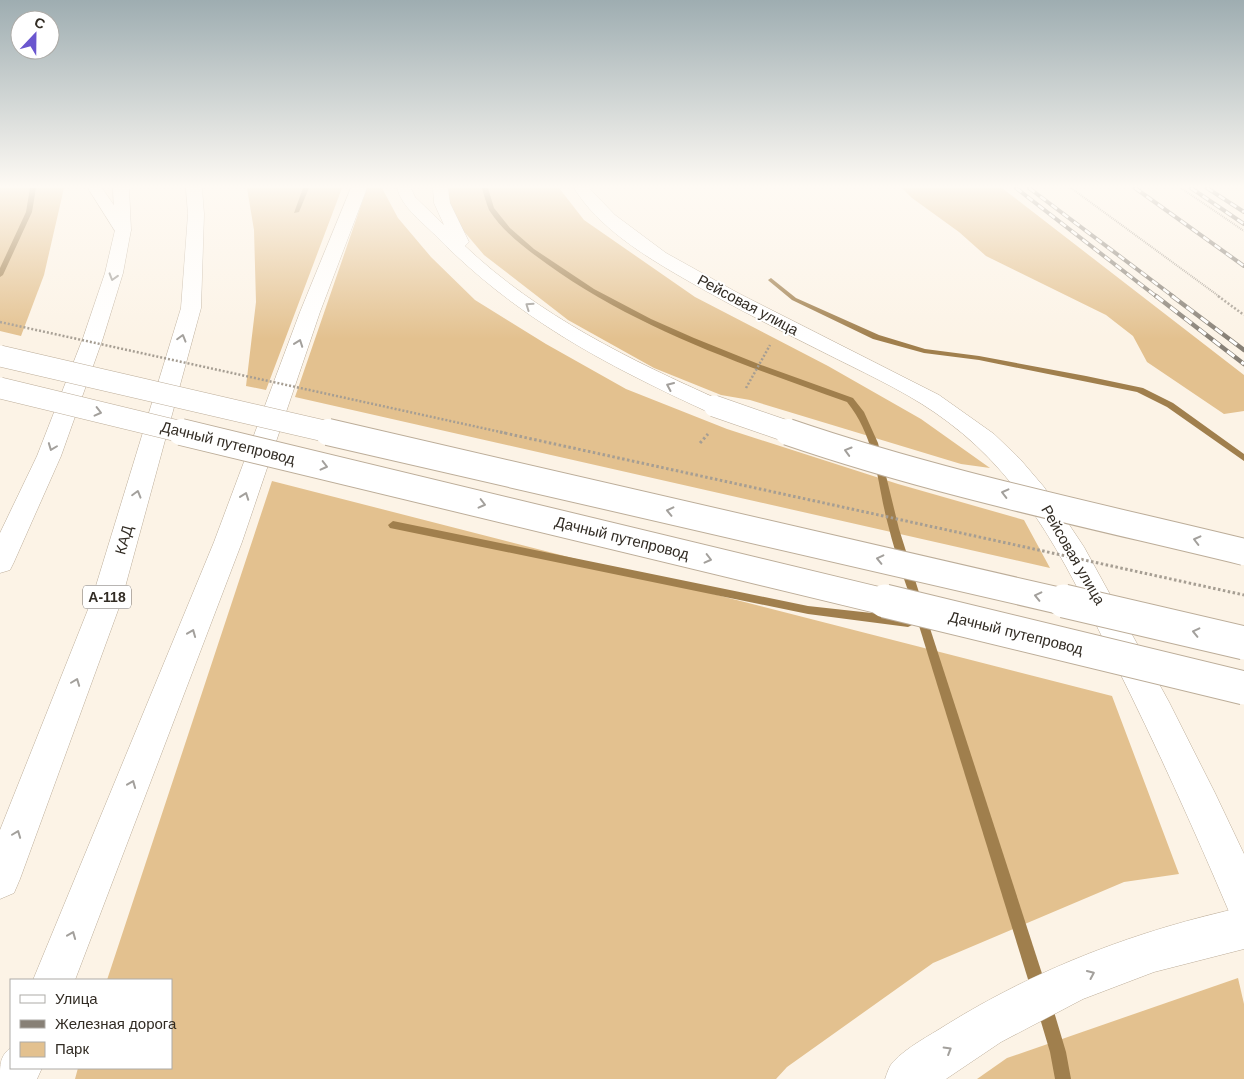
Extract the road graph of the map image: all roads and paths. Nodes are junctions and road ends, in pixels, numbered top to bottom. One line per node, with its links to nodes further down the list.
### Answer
1 (121, 238): 16 (main road, one-way to 16)
2 (194, 238): 20 (main road, КАД / А-118, one-way to 2)
3 (339, 238): 23 (main road, one-way to 3)
4 (447, 238): 8 (main road)
5 (458, 238): 8 (main road)
6 (636, 238): 21 (main road, Рейсовая улица)
7 (1140, 238): 9 (path)
8 (466, 257): 15 (main road, one-way to 8, bridge)
9 (1244, 315)
10 (0, 322): 17 (path, bridge)
11 (0, 356): 18 (main road, one-way to 11, bridge)
12 (762, 360): 13 (path)
13 (749, 384)
14 (0, 388): 19 (main road, Дачный путепровод, one-way to 19, bridge)
15 (1244, 552)
16 (0, 562)
17 (1244, 595)
18 (1244, 643)
19 (1244, 688)
20 (0, 879)
21 (1244, 900)
22 (1244, 928): 24 (main road, one-way to 22)
23 (54, 979)
24 (908, 1079)

